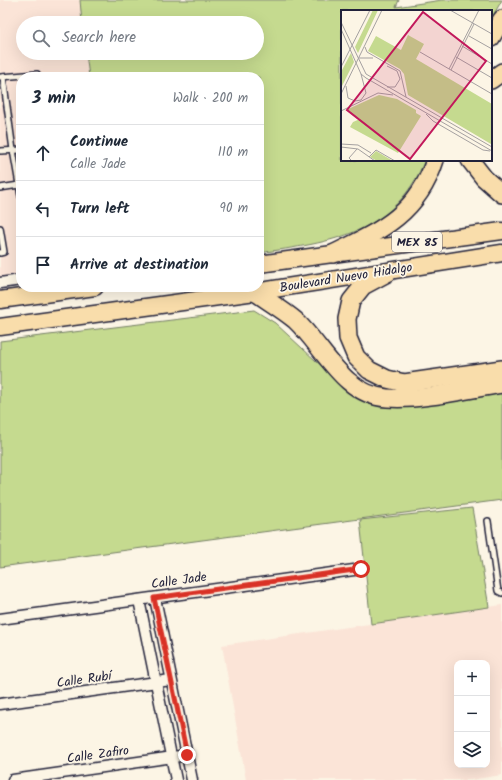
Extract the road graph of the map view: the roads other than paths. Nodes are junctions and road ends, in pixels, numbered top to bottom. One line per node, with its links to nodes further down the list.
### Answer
1 (502, 19): 2 (highway)
2 (492, 36)
3 (502, 72): 6 (highway)
4 (16, 76): 5 (lane)
5 (2, 77): 7 (lane)
6 (492, 79)
7 (13, 150): 8 (lane); 11 (lane)
8 (0, 151)
9 (435, 161): 19 (highway)
10 (471, 161): 14 (highway)
11 (16, 168)
12 (16, 185): 13 (lane)
13 (0, 188)
14 (502, 194)
15 (0, 228): 17 (lane)
16 (502, 231): 19 (main road, Boulevard Nuevo Hidalgo / MEX 85)
17 (0, 253)
18 (502, 253): 21 (main road, Boulevard Nuevo Hidalgo / MEX 85)
19 (333, 254): 20 (main road, Boulevard Nuevo Hidalgo)
20 (264, 263)
21 (389, 272): 24 (main road, Boulevard Nuevo Hidalgo); 29 (highway)
22 (16, 281): 23 (street)
23 (0, 283)
24 (264, 291)
25 (34, 292): 27 (main road)
26 (255, 292): 28 (main road, Boulevard Nuevo Hidalgo); 30 (highway)
27 (0, 300)
28 (0, 327)
29 (502, 370)
30 (502, 384)
31 (488, 521): 33 (lane)
32 (361, 569): 34 (street, Calle Jade)
33 (502, 593)
34 (154, 598): 35 (street, Calle Jade); 37 (street)
35 (139, 600): 36 (street, Calle Jade); 38 (street)
36 (0, 619)
37 (171, 680): 38 (street, Calle Rubí); 40 (street)
38 (156, 683): 39 (street, Calle Rubí); 41 (street)
39 (0, 704)
40 (187, 755): 41 (street, Calle Zafiro); 44 (street)
41 (172, 758): 42 (street, Calle Zafiro); 43 (street)
42 (13, 780)
43 (176, 780)
44 (192, 780)

